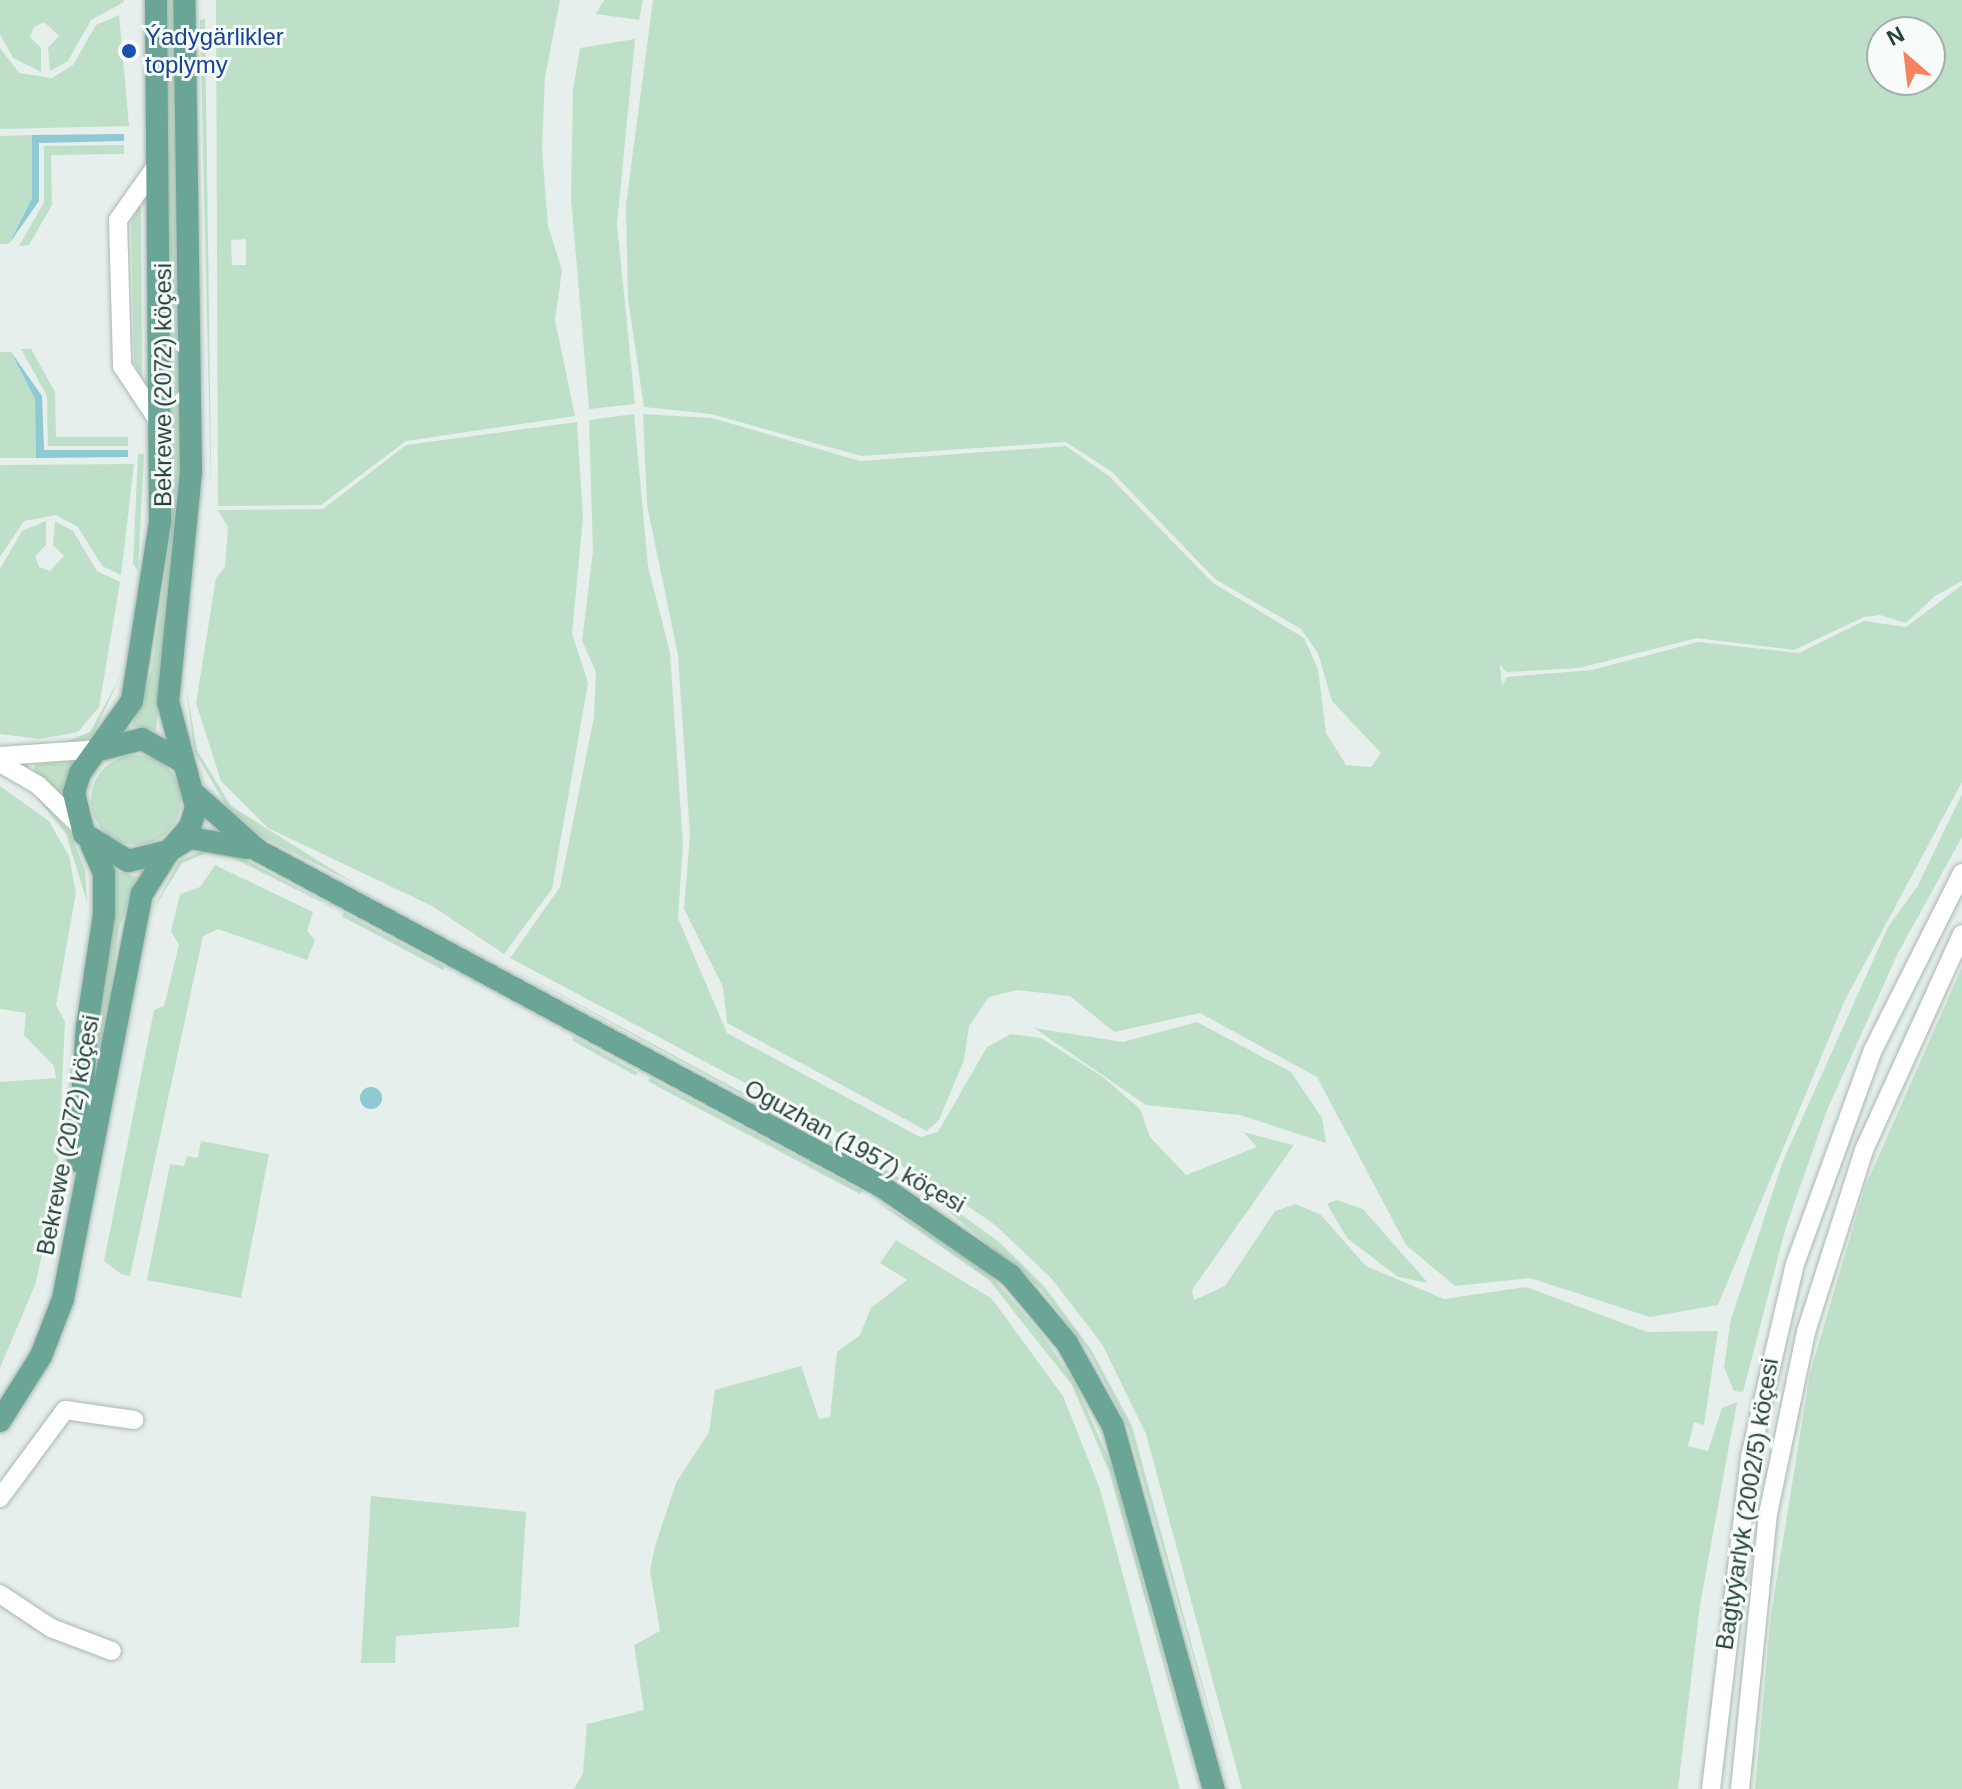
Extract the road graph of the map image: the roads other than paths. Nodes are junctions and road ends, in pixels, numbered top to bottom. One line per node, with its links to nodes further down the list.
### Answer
1 (156, 0): 3 (main road, Bekrewe (2072) köçesi)
2 (184, 0): 8 (main road, Bekrewe (2072) köçesi)
3 (159, 162): 4 (main road, Bekrewe (2072) köçesi); 4 (street)
4 (161, 425): 5 (main road, Bekrewe (2072) köçesi)
5 (101, 749): 6 (street); 8 (main road); 10 (main road, Bekrewe (2072) köçesi)
6 (0, 756)
7 (0, 763): 10 (street)
8 (187, 766): 9 (main road, Bekrewe (2072) köçesi)
9 (197, 796): 11 (main road, Bekrewe (2072) köçesi); 12 (main road, Oguzhan (1957) köçesi)
10 (85, 834): 11 (main road); 15 (main road, Bekrewe (2072) köçesi)
11 (169, 851): 12 (main road, Oguzhan (1957) köçesi); 17 (main road, Bekrewe (2072) köçesi)
12 (259, 851): 21 (main road, Oguzhan (1957) köçesi)
13 (1962, 873): 22 (street, Bagtyýarlyk (2002/5) köçesi)
14 (1962, 934): 23 (street, Bagtyýarlyk (2002/5) köçesi)
15 (0, 1397)
16 (134, 1420): 18 (street)
17 (0, 1421)
18 (0, 1498)
19 (0, 1594): 20 (street)
20 (112, 1651)
21 (1214, 1789)
22 (1711, 1789)
23 (1740, 1789)

